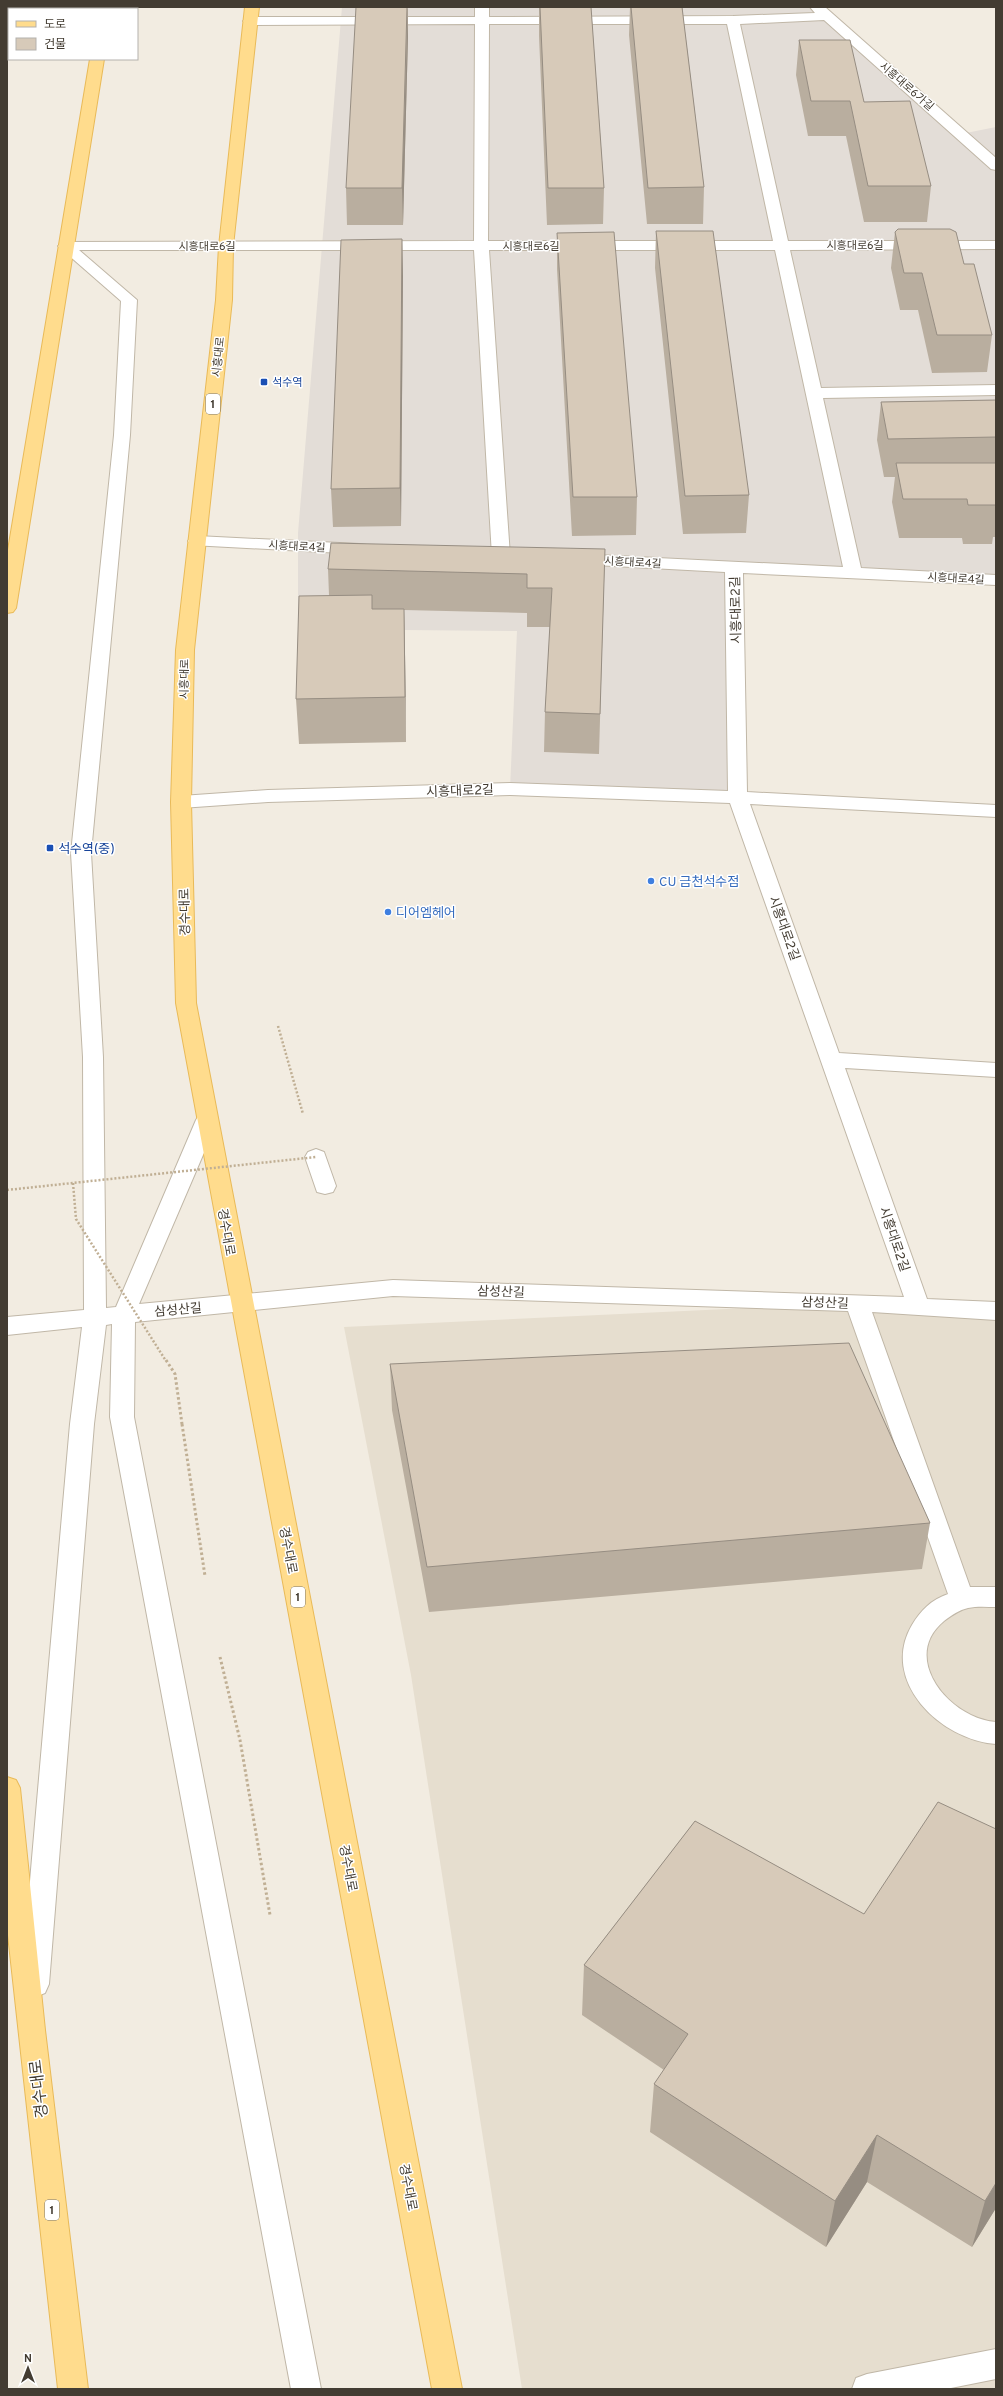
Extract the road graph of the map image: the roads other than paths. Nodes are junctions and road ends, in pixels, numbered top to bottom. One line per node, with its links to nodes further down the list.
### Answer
1 (817, 7): 5 (street, 시흥대로6가길)
2 (648, 13): 4 (street); 6 (street)
3 (251, 14): 4 (street); 12 (main road, 시흥대로 / 1)
4 (482, 14): 13 (street)
5 (827, 16): 6 (street); 8 (street, 시흥대로6가길)
6 (733, 20): 9 (street)
7 (97, 60): 11 (main road)
8 (996, 166)
9 (781, 245): 10 (street, 시흥대로6길); 13 (street, 시흥대로6길); 15 (street)
10 (996, 245)
11 (65, 246): 12 (street, 시흥대로6길); 23 (main road); 37 (street)
12 (226, 246): 13 (street, 시흥대로6길); 16 (main road, 시흥대로 / 1)
13 (481, 246): 18 (street)
14 (996, 390): 15 (street)
15 (813, 393): 21 (street)
16 (197, 541): 17 (street, 시흥대로4길); 25 (main road, 시흥대로 / 1)
17 (377, 550)
18 (501, 556)
19 (563, 559): 20 (street, 시흥대로4길)
20 (734, 567): 21 (street, 시흥대로4길); 24 (street, 시흥대로2길)
21 (853, 573): 22 (street, 시흥대로4길)
22 (996, 580)
23 (7, 608)
24 (738, 797): 25 (street, 시흥대로2길); 26 (street, 시흥대로2길); 27 (street, 시흥대로2길)
25 (182, 802): 29 (main road, 경수대로 / 1)
26 (996, 811)
27 (832, 1060): 28 (street); 34 (street, 시흥대로2길)
28 (996, 1070)
29 (207, 1120): 32 (main road, 경수대로 / 1); 36 (street)
30 (315, 1153): 31 (street)
31 (325, 1186)
32 (240, 1303): 33 (street, 삼성산길); 36 (street, 삼성산길); 47 (main road, 경수대로 / 1)
33 (857, 1303): 34 (street, 삼성산길); 40 (street)
34 (918, 1306): 35 (street, 삼성산길)
35 (996, 1311)
36 (124, 1314): 37 (street, 삼성산길); 46 (street)
37 (95, 1317): 38 (street, 삼성산길); 43 (street)
38 (7, 1326)
39 (996, 1597): 40 (street)
40 (962, 1599): 41 (street)
41 (996, 1733)
42 (7, 1788): 43 (main road, 경수대로 / 1)
43 (31, 2030): 45 (main road, 경수대로 / 1)
44 (996, 2364): 48 (street)
45 (73, 2389)
46 (306, 2389)
47 (447, 2389)
48 (867, 2389)

